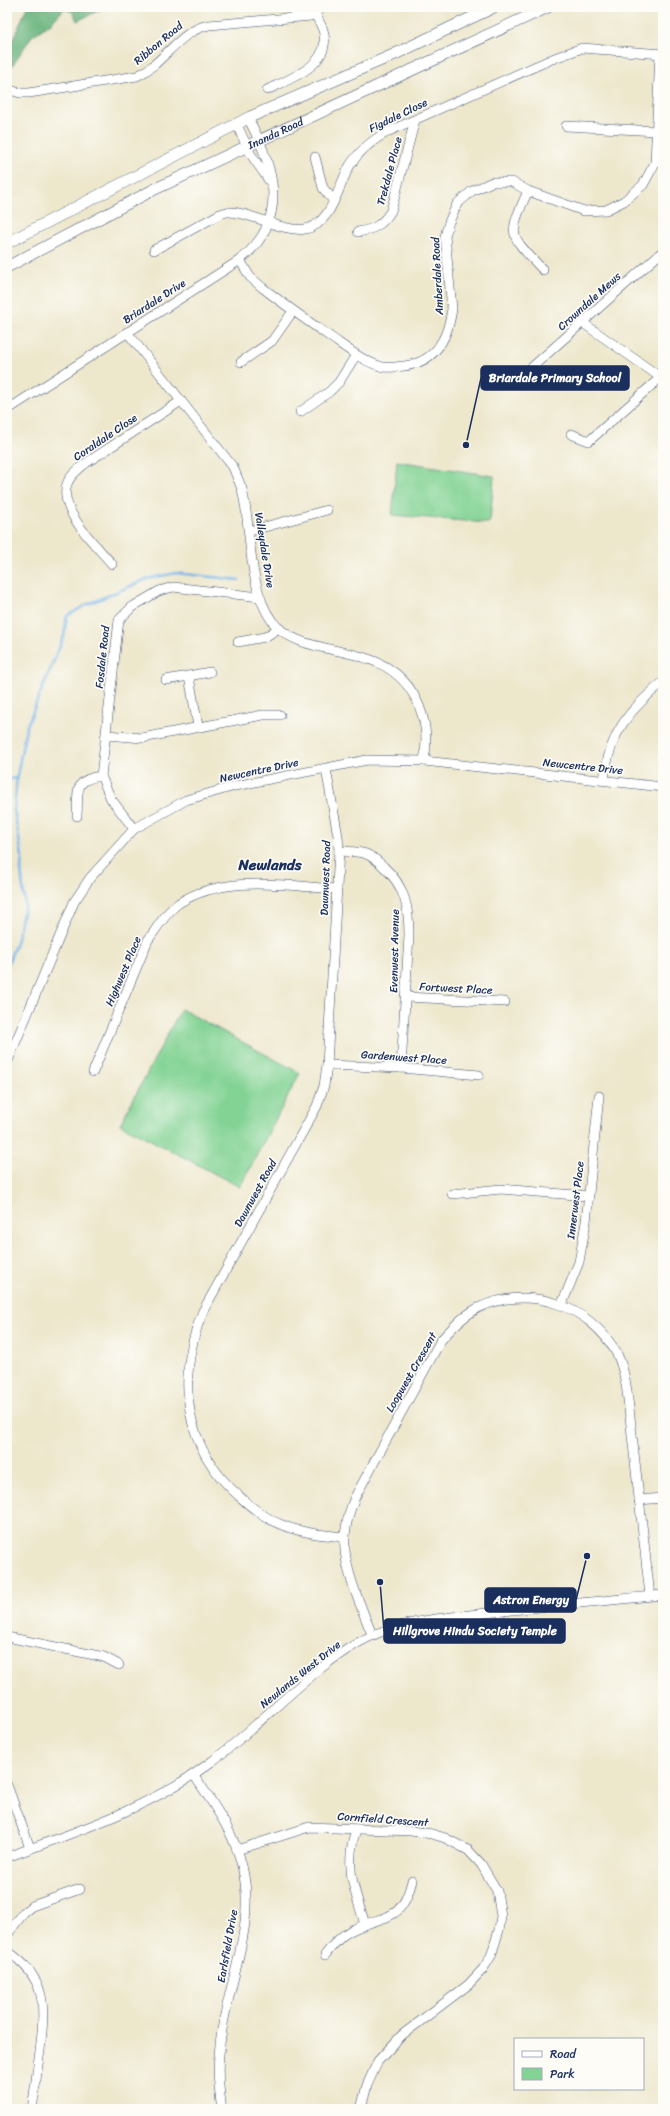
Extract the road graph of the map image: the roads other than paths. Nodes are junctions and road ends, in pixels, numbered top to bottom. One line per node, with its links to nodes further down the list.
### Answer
1 (323, 7): 5 (street)
2 (494, 7): 4 (main road)
3 (548, 7): 14 (main road, Inanda Road)
4 (479, 10): 9 (main road)
5 (315, 14): 7 (street, Ribbon Road); 8 (street)
6 (662, 54): 10 (street, Figdale Close); 13 (street, Amberdale Road)
7 (7, 89)
8 (267, 90)
9 (248, 118): 11 (main road); 14 (street, Briardale Drive)
10 (415, 120): 19 (street, Figdale Close); 21 (street, Trekdale Place)
11 (237, 124): 15 (street); 22 (main road)
12 (566, 126): 13 (street)
13 (658, 131): 18 (street, Amberdale Road)
14 (260, 140): 15 (main road, Inanda Road); 17 (street, Briardale Drive)
15 (247, 146): 17 (street); 26 (main road, Inanda Road)
16 (315, 157): 19 (street)
17 (272, 184): 20 (street, Briardale Drive)
18 (528, 191): 27 (street); 31 (street, Amberdale Road)
19 (333, 200): 20 (street, Figdale Close)
20 (268, 222): 23 (street, Figdale Close); 25 (street, Briardale Drive)
21 (358, 232)
22 (7, 243)
23 (154, 250)
24 (663, 251): 29 (street, Crowndale Mews)
25 (240, 260): 28 (street, Amberdale Road); 30 (street, Briardale Drive)
26 (7, 267)
27 (543, 270)
28 (293, 311): 31 (street, Amberdale Road); 32 (street)
29 (583, 323): 33 (street, Crowndale Mews); 34 (street)
30 (128, 332): 35 (street, Valleydale Drive); 36 (street, Briardale Drive)
31 (356, 355): 37 (street)
32 (241, 362)
33 (531, 368)
34 (662, 378): 38 (street)
35 (181, 401): 40 (street, Valleydale Drive); 41 (street, Coraldale Close)
36 (7, 410)
37 (300, 412)
38 (571, 434)
39 (327, 510): 40 (street)
40 (250, 532): 42 (street, Valleydale Drive)
41 (112, 564)
42 (260, 597): 43 (street, Valleydale Drive); 51 (street, Fosdale Road)
43 (279, 628): 44 (street); 52 (street, Valleydale Drive)
44 (238, 642)
45 (210, 672): 46 (street)
46 (189, 677): 47 (street); 50 (street)
47 (166, 680)
48 (663, 682): 55 (street)
49 (280, 715): 50 (street)
50 (198, 726): 51 (street)
51 (107, 735): 54 (street, Fosdale Road)
52 (424, 761): 53 (street, Newcentre Drive); 55 (street, Newcentre Drive)
53 (326, 768): 58 (street, Newcentre Drive); 59 (street, Dawnwest Road)
54 (101, 776): 57 (street); 58 (street)
55 (604, 780): 56 (street, Newcentre Drive)
56 (663, 787)
57 (77, 816)
58 (134, 829): 63 (street, Newcentre Drive)
59 (338, 852): 60 (street, Dawnwest Road); 61 (street, Evenwest Avenue)
60 (337, 889): 64 (street, Dawnwest Road); 66 (street, Highwest Place)
61 (406, 997): 62 (street, Fortwest Place); 65 (street, Evenwest Avenue)
62 (505, 1002)
63 (7, 1063)
64 (327, 1065): 65 (street, Gardenwest Place); 74 (street, Dawnwest Road)
65 (401, 1068): 67 (street, Gardenwest Place)
66 (93, 1072)
67 (479, 1076)
68 (599, 1096): 70 (street, Innerwest Place)
69 (452, 1194): 70 (street)
70 (588, 1196): 71 (street, Innerwest Place)
71 (562, 1304): 73 (street, Loopwest Crescent); 74 (street, Loopwest Crescent)
72 (663, 1498): 73 (street)
73 (639, 1500): 76 (street, Loopwest Crescent)
74 (344, 1537): 77 (street, Loopwest Crescent)
75 (663, 1595): 76 (street, Newlands West Drive)
76 (650, 1596): 77 (street, Newlands West Drive)
77 (373, 1636): 80 (street, Newlands West Drive)
78 (7, 1637): 79 (street)
79 (119, 1665)
80 (194, 1775): 83 (street, Newlands West Drive); 84 (street, Earlsfield Drive)
81 (7, 1785): 83 (street)
82 (356, 1828): 84 (street, Cornfield Crescent); 88 (street); 94 (street, Cornfield Crescent)
83 (30, 1848): 85 (street, Newlands West Drive)
84 (237, 1850): 93 (street, Earlsfield Drive)
85 (7, 1857)
86 (412, 1881): 88 (street)
87 (80, 1889): 89 (street)
88 (365, 1924): 91 (street)
89 (7, 1935)
90 (7, 1951): 92 (street)
91 (325, 1955)
92 (32, 2109)
93 (222, 2109)
94 (361, 2109)

